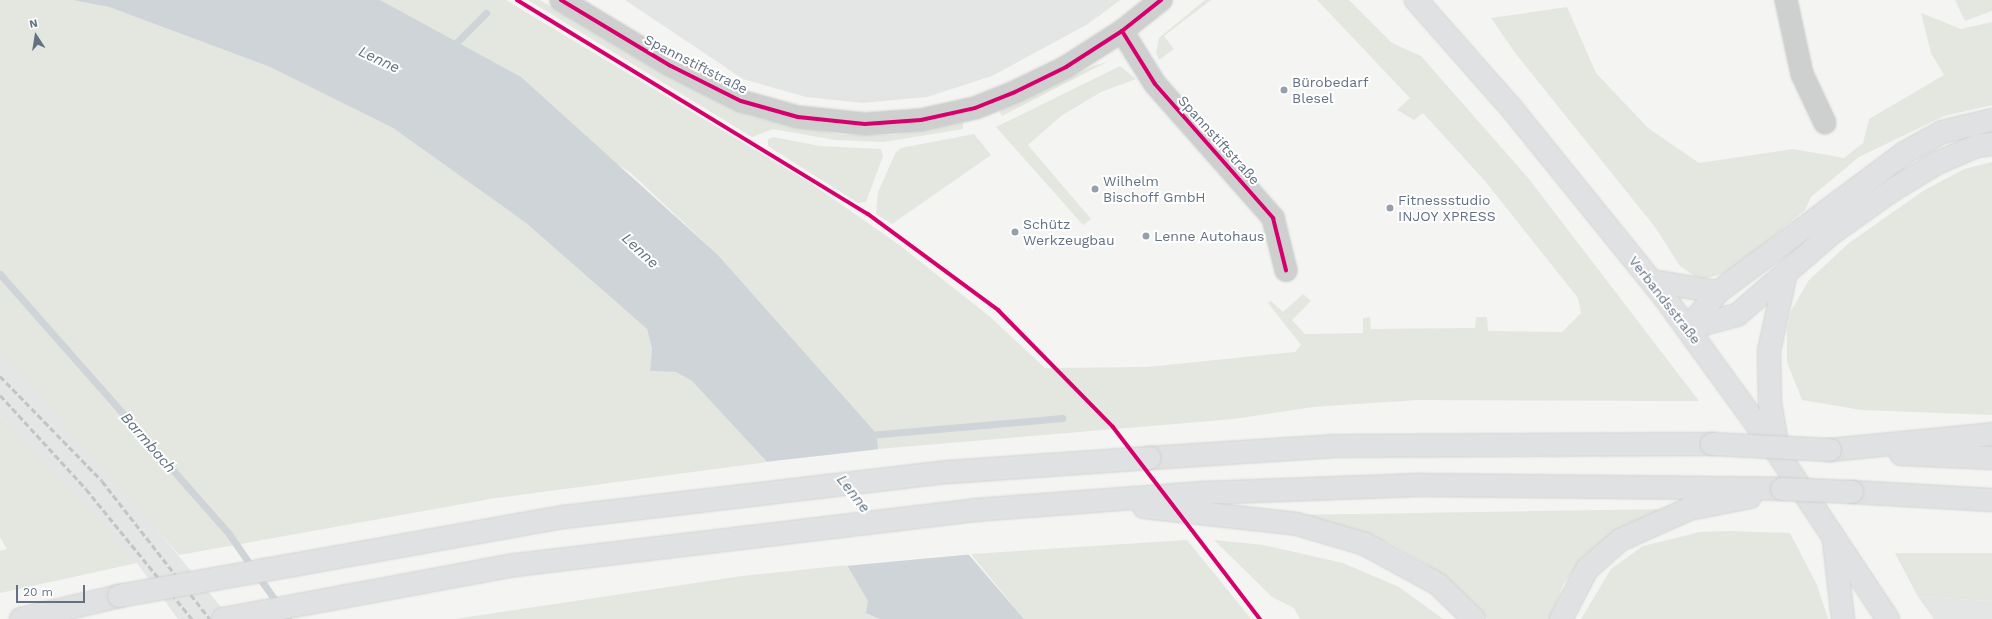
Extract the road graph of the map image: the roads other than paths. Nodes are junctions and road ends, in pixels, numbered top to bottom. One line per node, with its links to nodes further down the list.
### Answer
1 (561, 0): 5 (street, Spannstiftstraße)
2 (1161, 0): 5 (street, Spannstiftstraße)
3 (1416, 0): 11 (main road, Verbandsstraße)
4 (1786, 0): 7 (street)
5 (1122, 31): 9 (street, Spannstiftstraße)
6 (1992, 120): 12 (main road)
7 (1825, 123)
8 (1992, 144): 10 (main road)
9 (1286, 270)
10 (1785, 277): 13 (main road); 16 (main road)
11 (1652, 281): 12 (main road); 13 (main road, Verbandsstraße)
12 (1718, 292): 13 (main road)
13 (1688, 328): 16 (main road, Verbandsstraße)
14 (1992, 434): 15 (main road)
15 (1830, 450): 17 (main road); 22 (main road, bridge)
16 (1779, 455): 21 (main road, Verbandsstraße)
17 (1992, 458)
18 (1741, 493): 19 (main road); 20 (main road, bridge); 25 (main road)
19 (1099, 500): 23 (main road); 24 (main road)
20 (1992, 500)
21 (1834, 541): 26 (main road); 27 (main road, Verbandsstraße)
22 (21, 619)
23 (223, 619)
24 (1474, 619)
25 (1561, 619)
26 (1843, 619)
27 (1888, 619)

